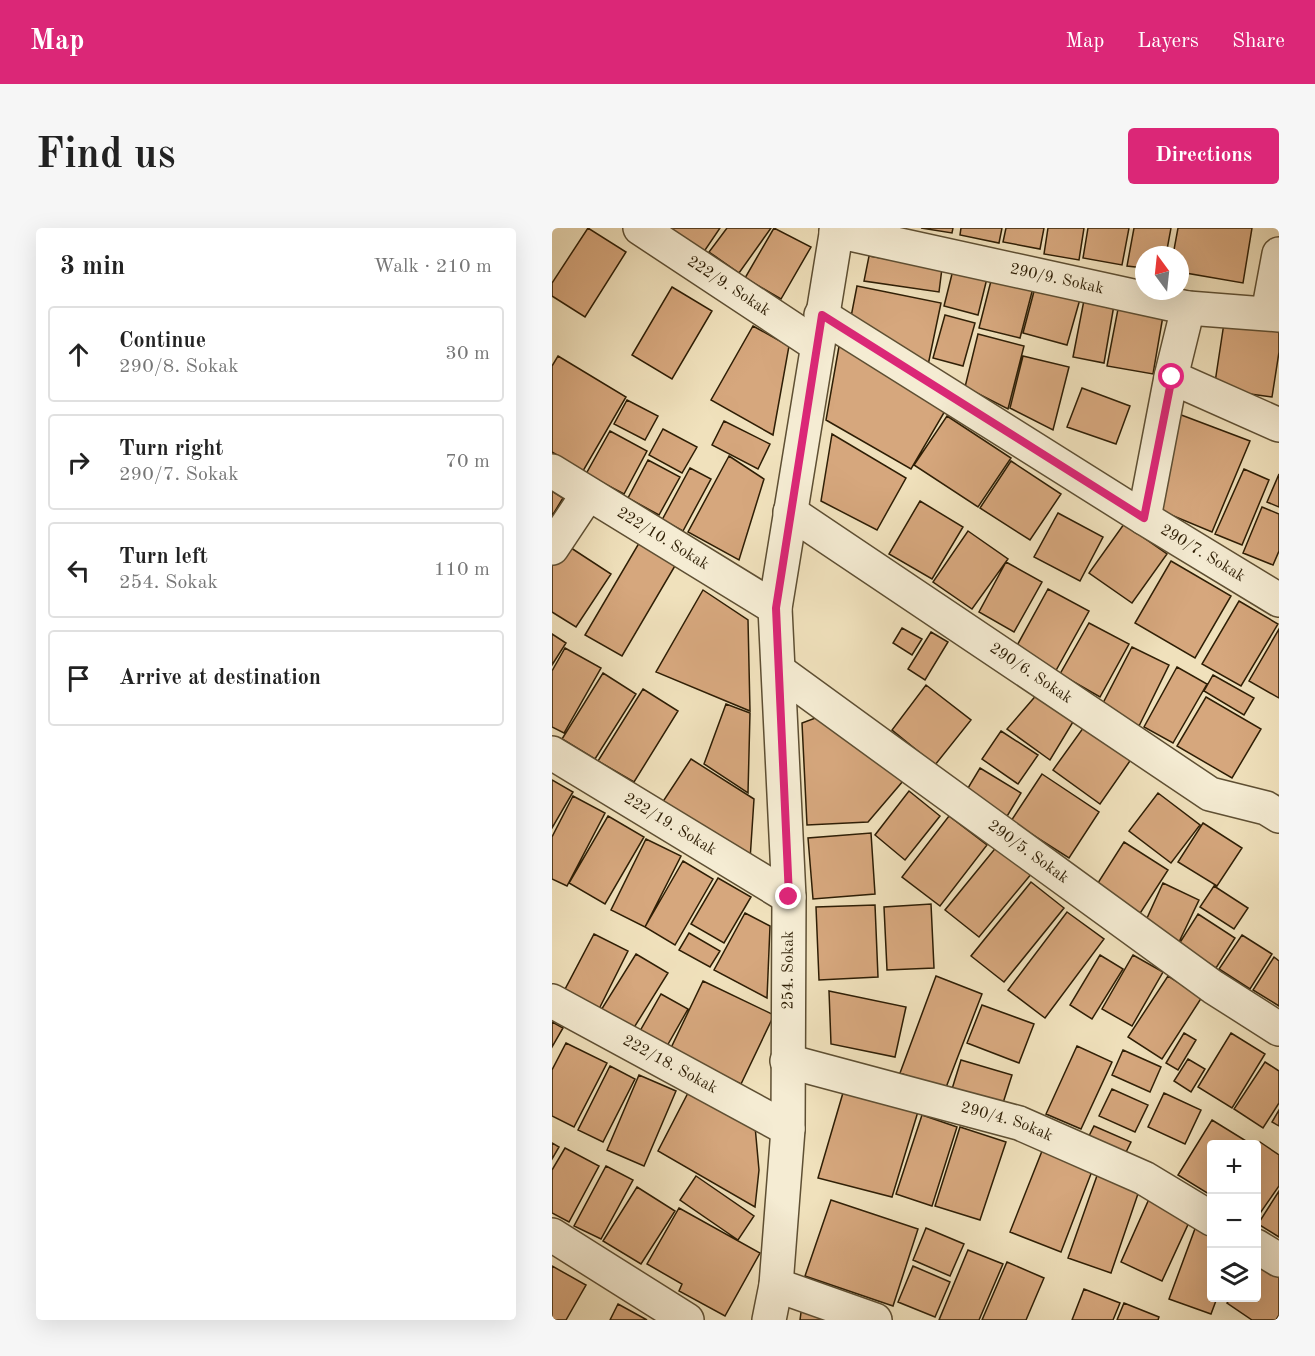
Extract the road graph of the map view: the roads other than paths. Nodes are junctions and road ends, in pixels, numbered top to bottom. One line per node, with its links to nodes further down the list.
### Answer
1 (640, 228): 6 (street, 222/9. Sokak)
2 (836, 229): 4 (street, 290/9. Sokak); 6 (street, 254. Sokak)
3 (1279, 254): 5 (street)
4 (1188, 308): 5 (street, 290/9. Sokak); 7 (street)
5 (1274, 314)
6 (819, 330): 11 (street, 254. Sokak); 12 (street, 290/7. Sokak)
7 (1172, 377): 8 (street); 12 (street)
8 (1279, 425)
9 (552, 471): 10 (street, 222/10. Sokak)
10 (588, 494): 13 (street); 15 (street, 222/10. Sokak)
11 (790, 512): 15 (street, 254. Sokak); 18 (street, 290/6. Sokak)
12 (1144, 518): 14 (street, 290/7. Sokak)
13 (552, 548)
14 (1279, 600)
15 (776, 608): 16 (street, 254. Sokak)
16 (779, 671): 19 (street, 254. Sokak); 21 (street, 290/5. Sokak)
17 (552, 753): 19 (street, 222/19. Sokak)
18 (1279, 816)
19 (789, 897): 22 (street, 254. Sokak)
20 (552, 1001): 23 (street, 222/18. Sokak)
21 (1279, 1029)
22 (787, 1061): 23 (street, 254. Sokak); 24 (street, 290/4. Sokak)
23 (788, 1129): 28 (street, 254. Sokak)
24 (1207, 1216)
25 (552, 1235): 29 (street)
26 (1260, 1248): 27 (street)
27 (1279, 1260)
28 (776, 1285): 30 (street, 254. Sokak); 31 (street)
29 (687, 1320)
30 (769, 1320)
31 (875, 1320)

